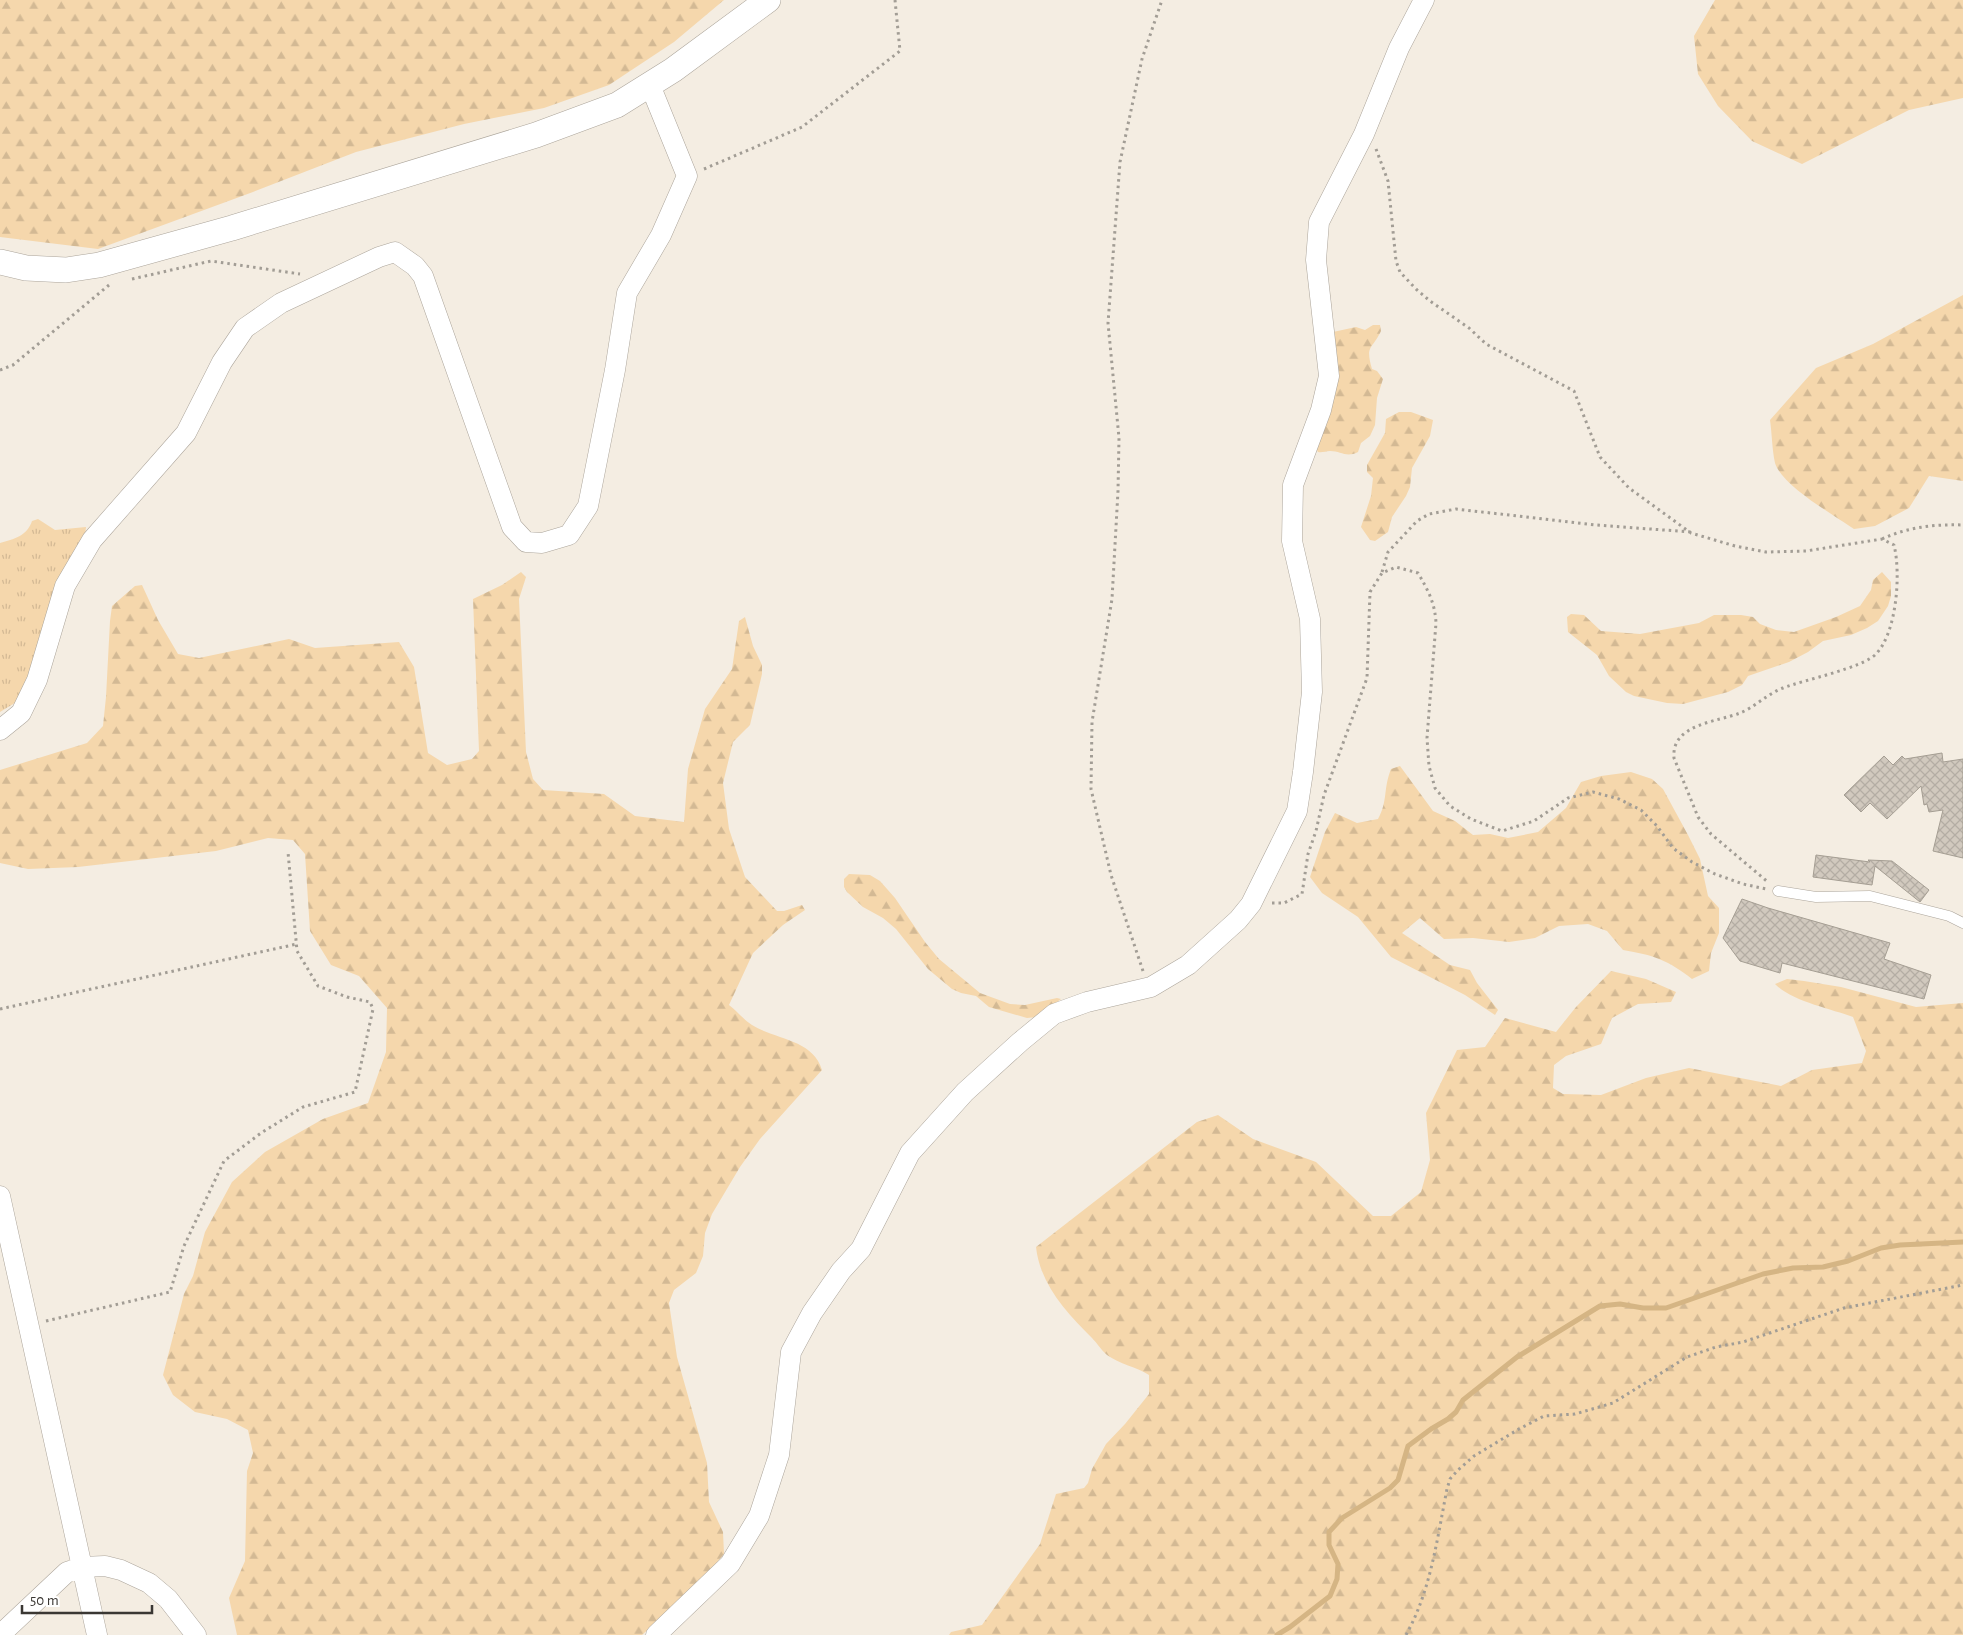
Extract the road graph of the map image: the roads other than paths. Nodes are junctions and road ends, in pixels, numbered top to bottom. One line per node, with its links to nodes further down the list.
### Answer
1 (768, 0): 3 (street)
2 (1424, 0): 13 (street)
3 (650, 85): 4 (street); 5 (street)
4 (0, 262)
5 (0, 730)
6 (1778, 891): 7 (lane)
7 (1963, 923)
8 (0, 1196): 9 (street)
9 (82, 1567): 10 (street); 11 (street); 12 (street)
10 (0, 1635)
11 (97, 1635)
12 (196, 1635)
13 (656, 1635)

